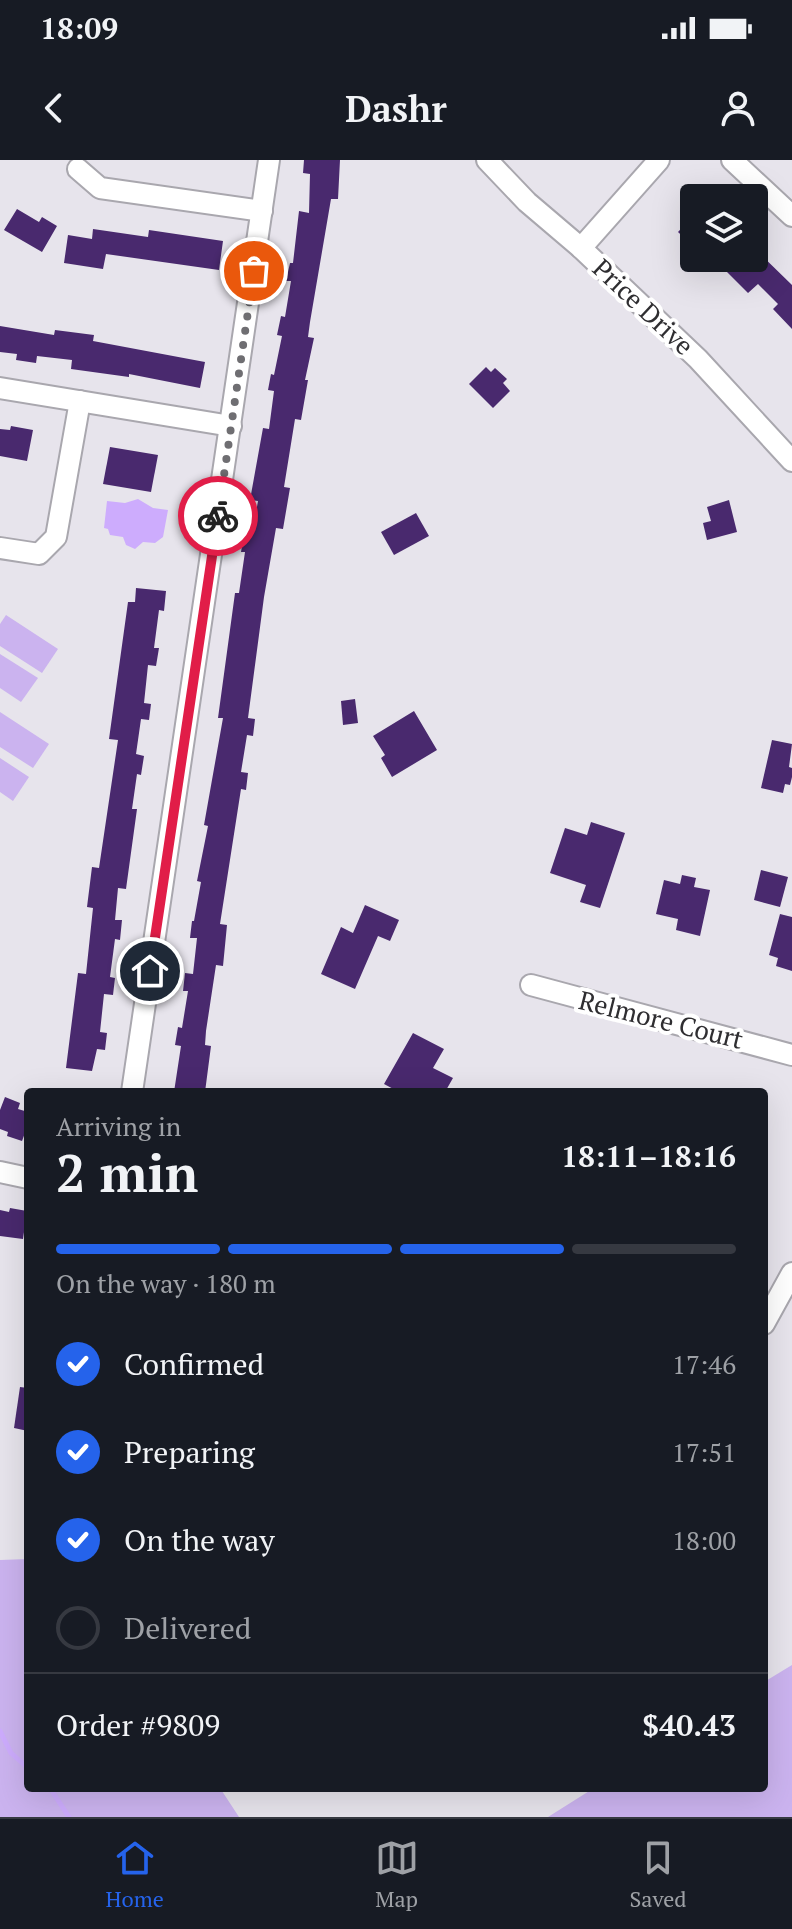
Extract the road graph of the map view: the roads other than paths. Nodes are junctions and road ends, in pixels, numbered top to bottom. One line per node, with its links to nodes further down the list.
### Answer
1 (269, 160): 6 (street)
2 (487, 160): 8 (street, Price Drive)
3 (659, 160): 8 (street)
4 (732, 160): 7 (street)
5 (78, 169): 6 (street)
6 (262, 211): 11 (street)
7 (792, 216)
8 (581, 248): 12 (street, Price Drive)
9 (0, 388): 10 (street)
10 (80, 401): 11 (street); 13 (street)
11 (231, 426): 16 (street)
12 (792, 461)
13 (0, 548)
14 (531, 985): 15 (street, Relmore Court)
15 (792, 1055)
16 (133, 1088)
17 (0, 1172): 18 (street)
18 (24, 1177)
19 (792, 1273): 20 (street)
20 (768, 1317)

